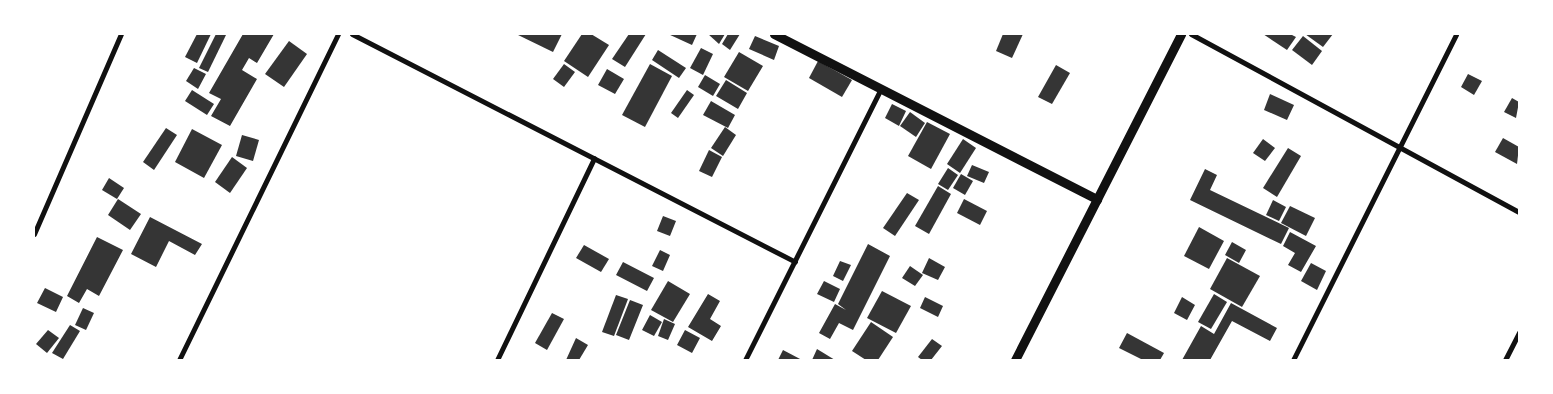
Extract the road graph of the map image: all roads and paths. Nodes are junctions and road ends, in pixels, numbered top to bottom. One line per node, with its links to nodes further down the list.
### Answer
1 (121, 34): 13 (street)
2 (338, 34): 16 (street)
3 (352, 34): 10 (street)
4 (774, 34): 8 (street)
5 (1181, 34): 11 (street)
6 (1191, 34): 9 (street)
7 (1456, 34): 9 (street)
8 (882, 89): 11 (street); 14 (street)
9 (1398, 149): 12 (street); 20 (street)
10 (594, 158): 14 (street); 17 (street)
11 (1097, 199): 19 (street)
12 (1519, 212)
13 (34, 234)
14 (794, 262): 18 (street)
15 (1519, 332): 21 (street)
16 (179, 360)
17 (497, 360)
18 (745, 360)
19 (1015, 360)
20 (1293, 360)
21 (1505, 360)

